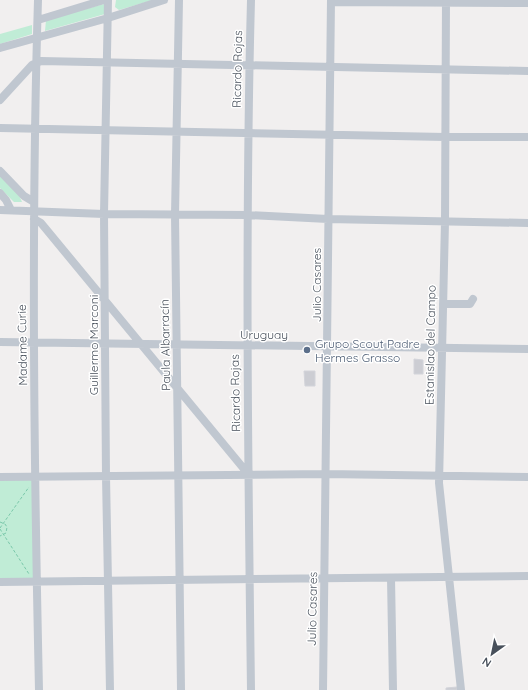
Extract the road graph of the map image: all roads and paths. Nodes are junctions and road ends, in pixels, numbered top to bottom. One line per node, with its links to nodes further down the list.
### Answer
1 (38, 0): 11 (street, Madame Curie)
2 (104, 0): 11 (street)
3 (108, 0): 10 (street, Guillermo Marconi)
4 (164, 0): 10 (street)
5 (179, 0): 16 (street, Paula Albarracín)
6 (251, 0): 17 (street, Ricardo Rojas)
7 (331, 1): 8 (street); 18 (street, Julio Casares)
8 (446, 1): 9 (street); 19 (street, Estanislao del Campo)
9 (528, 3)
10 (108, 18): 12 (street); 15 (street, Guillermo Marconi)
11 (38, 20): 12 (street, Madame Curie)
12 (36, 38): 13 (street); 14 (street, Madame Curie)
13 (0, 48)
14 (36, 63): 15 (street); 21 (street); 23 (street, Madame Curie)
15 (107, 63): 16 (street); 24 (street, Guillermo Marconi)
16 (178, 64): 17 (street); 25 (street, Paula Albarracín)
17 (249, 65): 18 (street); 26 (street, Ricardo Rojas)
18 (330, 68): 19 (street); 27 (street, Julio Casares)
19 (446, 69): 20 (street); 28 (street, Estanislao del Campo)
20 (528, 70)
21 (0, 100)
22 (0, 128): 23 (street)
23 (34, 129): 24 (street); 34 (street, Madame Curie)
24 (105, 131): 25 (street); 35 (street, Guillermo Marconi)
25 (176, 132): 26 (street); 36 (street, Paula Albarracín)
26 (248, 132): 27 (street); 37 (street, Ricardo Rojas)
27 (329, 135): 28 (street); 38 (street, Julio Casares)
28 (445, 137): 29 (street); 39 (street, Estanislao del Campo)
29 (528, 137)
30 (0, 171): 34 (street)
31 (0, 193): 33 (street)
32 (0, 210): 33 (street)
33 (11, 210): 34 (street)
34 (34, 211): 35 (street); 42 (street); 45 (street, Madame Curie)
35 (104, 214): 36 (street); 42 (street, Guillermo Marconi)
36 (175, 215): 37 (street); 48 (street, Paula Albarracín)
37 (247, 215): 38 (street); 49 (street, Ricardo Rojas)
38 (328, 219): 39 (street); 50 (street, Julio Casares)
39 (445, 222): 40 (street); 43 (street, Estanislao del Campo)
40 (528, 223)
41 (473, 299): 43 (street)
42 (105, 300): 46 (street, Guillermo Marconi); 47 (street)
43 (443, 304): 51 (street, Estanislao del Campo)
44 (0, 342): 45 (street, Uruguay)
45 (34, 343): 46 (street, Uruguay); 60 (street, Madame Curie)
46 (105, 343): 47 (street, Uruguay); 58 (street, Guillermo Marconi)
47 (141, 345): 48 (street, Uruguay); 53 (street)
48 (176, 346): 49 (street, Uruguay); 53 (street, Paula Albarracín)
49 (246, 346): 50 (street, Uruguay); 56 (street, Ricardo Rojas)
50 (327, 347): 51 (street, Uruguay); 54 (street, Julio Casares)
51 (442, 348): 52 (street, Uruguay); 57 (street, Estanislao del Campo)
52 (528, 349)
53 (178, 388): 55 (street, Paula Albarracín); 56 (street)
54 (326, 474): 56 (street); 57 (street); 73 (street, Julio Casares)
55 (177, 475): 56 (street); 58 (street); 77 (street, Paula Albarracín)
56 (249, 475): 75 (street, Ricardo Rojas)
57 (439, 475): 61 (street); 72 (street, Estanislao del Campo)
58 (106, 476): 60 (street); 76 (street, Guillermo Marconi)
59 (0, 477): 60 (street)
60 (36, 477): 79 (street, Madame Curie)
61 (528, 478)
62 (29, 495): 64 (path)
63 (0, 522): 64 (path)
64 (4, 523): 65 (path); 66 (path)
65 (0, 529): 66 (path)
66 (4, 535): 67 (path); 70 (path)
67 (0, 536)
68 (30, 567): 70 (path)
69 (22, 575): 70 (path)
70 (30, 575): 79 (path)
71 (528, 576): 72 (street)
72 (449, 577): 74 (street); 86 (street, Estanislao del Campo)
73 (325, 578): 74 (street); 75 (street); 84 (street, Julio Casares)
74 (391, 578): 85 (street)
75 (250, 579): 77 (street); 83 (street, Ricardo Rojas)
76 (108, 581): 77 (street); 79 (street); 81 (street, Guillermo Marconi)
77 (180, 581): 82 (street, Paula Albarracín)
78 (0, 582): 79 (street)
79 (37, 582): 80 (street, Madame Curie)
80 (38, 690)
81 (110, 690)
82 (181, 690)
83 (251, 690)
84 (323, 690)
85 (392, 690)
86 (461, 690)

